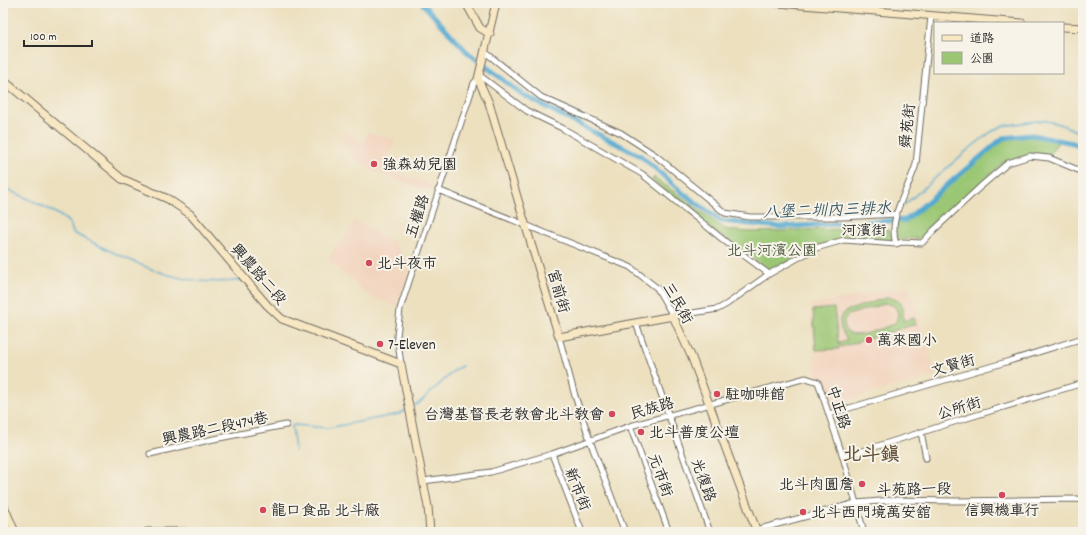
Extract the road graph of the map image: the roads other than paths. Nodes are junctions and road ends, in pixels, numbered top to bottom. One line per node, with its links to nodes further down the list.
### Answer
1 (466, 3): 8 (street)
2 (496, 3): 8 (street)
3 (778, 3): 4 (street)
4 (931, 16): 5 (street); 14 (street, 舜苑街)
5 (1009, 22)
6 (1064, 27): 7 (street)
7 (1083, 28)
8 (490, 34): 9 (street)
9 (484, 54): 10 (street); 14 (street)
10 (479, 75): 13 (street, 五權路); 15 (street, 宮前街); 17 (street)
11 (3, 80): 22 (street, 興農路二段)
12 (1083, 172): 16 (street, 河濱街)
13 (438, 190): 15 (street, 三民街); 22 (street, 五權路)
14 (896, 214): 16 (street, 舜苑街)
15 (526, 224): 18 (street, 三民街); 20 (street, 宮前街)
16 (896, 244): 17 (street, 河濱街)
17 (769, 274): 18 (street, 河濱街)
18 (674, 316): 19 (street, 河濱街); 25 (street, 三民街)
19 (636, 323): 20 (street, 河濱街); 27 (street, 光復路)
20 (559, 337): 31 (street, 宮前街)
21 (1083, 338): 26 (street, 文賢街)
22 (401, 364): 36 (street)
23 (818, 382): 25 (street, 民族路); 26 (street, 中正路)
24 (1083, 383): 30 (street, 公所街)
25 (709, 404): 27 (street, 民族路); 40 (street, 三民街)
26 (829, 414): 34 (street, 中正路)
27 (668, 416): 29 (street, 民族路); 48 (street, 光復路)
28 (286, 425): 32 (street, 興農路二段474巷)
29 (630, 426): 31 (street, 民族路); 47 (street, 元市街)
30 (921, 432): 34 (street, 公所街); 35 (street)
31 (590, 440): 33 (street, 民族路); 46 (street, 宮前街)
32 (150, 454)
33 (552, 454): 36 (street, 民族路); 45 (street, 新市街)
34 (843, 457): 38 (street, 中正路)
35 (926, 458)
36 (423, 481): 44 (street)
37 (1083, 500): 38 (street, 斗苑路一段)
38 (856, 503): 40 (street, 斗苑路一段); 50 (street, 中正路)
39 (3, 505): 41 (street)
40 (756, 531): 49 (street, 斗苑路一段)
41 (15, 532)
42 (147, 532): 43 (street)
43 (184, 532)
44 (430, 532)
45 (582, 532)
46 (626, 532)
47 (669, 532)
48 (710, 532)
49 (748, 532)
50 (864, 532)

